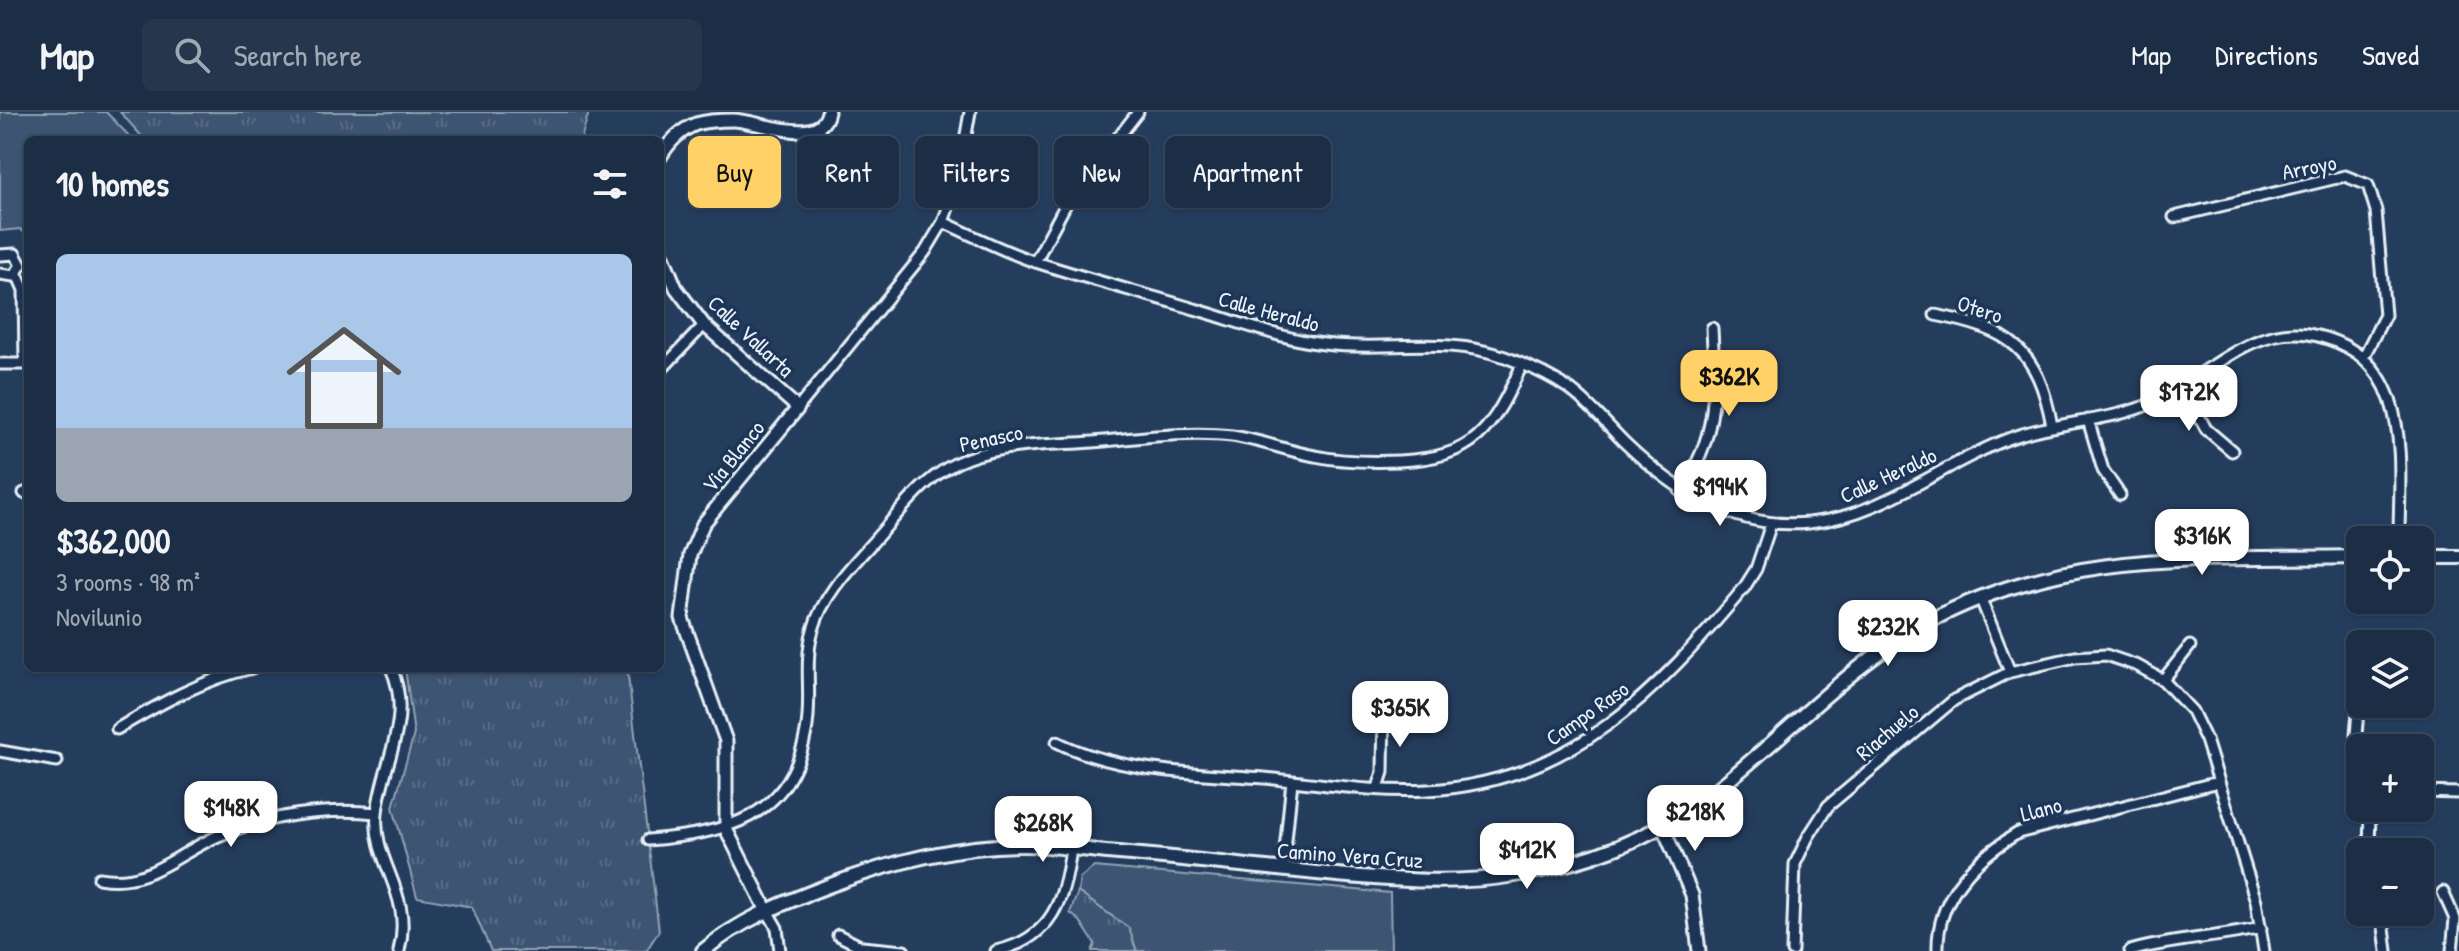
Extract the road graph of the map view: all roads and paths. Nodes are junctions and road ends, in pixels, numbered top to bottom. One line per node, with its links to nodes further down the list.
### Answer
1 (828, 112): 4 (street)
2 (970, 112): 6 (street, Via Blanco)
3 (1138, 112): 9 (street)
4 (664, 151)
5 (2174, 217): 16 (street, Arroyo)
6 (943, 222): 9 (street, Calle Heraldo); 22 (street, Via Blanco)
7 (0, 255): 11 (street)
8 (664, 259): 14 (street, Calle Vallarta)
9 (1035, 262): 19 (street, Calle Heraldo)
10 (0, 274): 11 (street)
11 (17, 274): 12 (street)
12 (24, 290)
13 (1935, 315): 24 (street, Otero)
14 (704, 325): 20 (street); 22 (street, Calle Vallarta)
15 (1712, 328): 26 (street)
16 (2363, 358): 21 (street, Calle Heraldo); 29 (street, Calle Heraldo)
17 (0, 364): 18 (street)
18 (24, 364)
19 (1522, 365): 26 (street, Calle Heraldo); 51 (street, Penasco)
20 (664, 367)
21 (2184, 388): 23 (street, Calle Heraldo); 25 (street)
22 (798, 408): 51 (street, Via Blanco)
23 (2088, 420): 24 (street, Calle Heraldo); 27 (street)
24 (2052, 426): 28 (street, Calle Heraldo)
25 (2232, 451)
26 (1680, 491): 28 (street, Calle Heraldo)
27 (2120, 495)
28 (1771, 524): 46 (street, Campo Raso)
29 (2399, 526)
30 (2346, 557): 33 (main road, Camino Vera Cruz)
31 (2434, 557): 32 (main road)
32 (2459, 557)
33 (1980, 597): 37 (street); 50 (main road, Camino Vera Cruz)
34 (2190, 646): 38 (street)
35 (236, 672): 40 (street)
36 (392, 672): 49 (street)
37 (2010, 672): 38 (street, Riachuelo); 67 (street, Riachuelo)
38 (2163, 680): 45 (street, Riachuelo)
39 (1384, 703): 46 (street)
40 (117, 729)
41 (1057, 742): 44 (street, Campo Raso)
42 (0, 751): 43 (street)
43 (57, 761)
44 (1292, 781): 46 (street, Campo Raso); 54 (street)
45 (2218, 782): 59 (street, Riachuelo); 68 (street, Llano)
46 (1378, 788)
47 (2434, 792): 48 (street)
48 (2459, 793)
49 (377, 813): 55 (street); 61 (street)
50 (1662, 825): 54 (main road, Camino Vera Cruz); 66 (street)
51 (726, 829): 52 (street, Penasco); 57 (street, Via Blanco)
52 (648, 840)
53 (1071, 848): 54 (main road, Camino Vera Cruz); 57 (main road, Camino Vera Cruz); 65 (street)
54 (1283, 870)
55 (99, 878)
56 (2443, 892): 72 (street)
57 (766, 909): 62 (main road, Camino Vera Cruz); 63 (street)
58 (2384, 926): 71 (street)
59 (2261, 928): 69 (street); 70 (street, Riachuelo)
60 (838, 935): 64 (street)
61 (399, 951)
62 (703, 951)
63 (780, 951)
64 (904, 951)
65 (996, 951)
66 (1699, 951)
67 (1792, 951)
68 (1938, 951)
69 (2130, 951)
70 (2264, 951)
71 (2387, 951)
72 (2452, 951)

